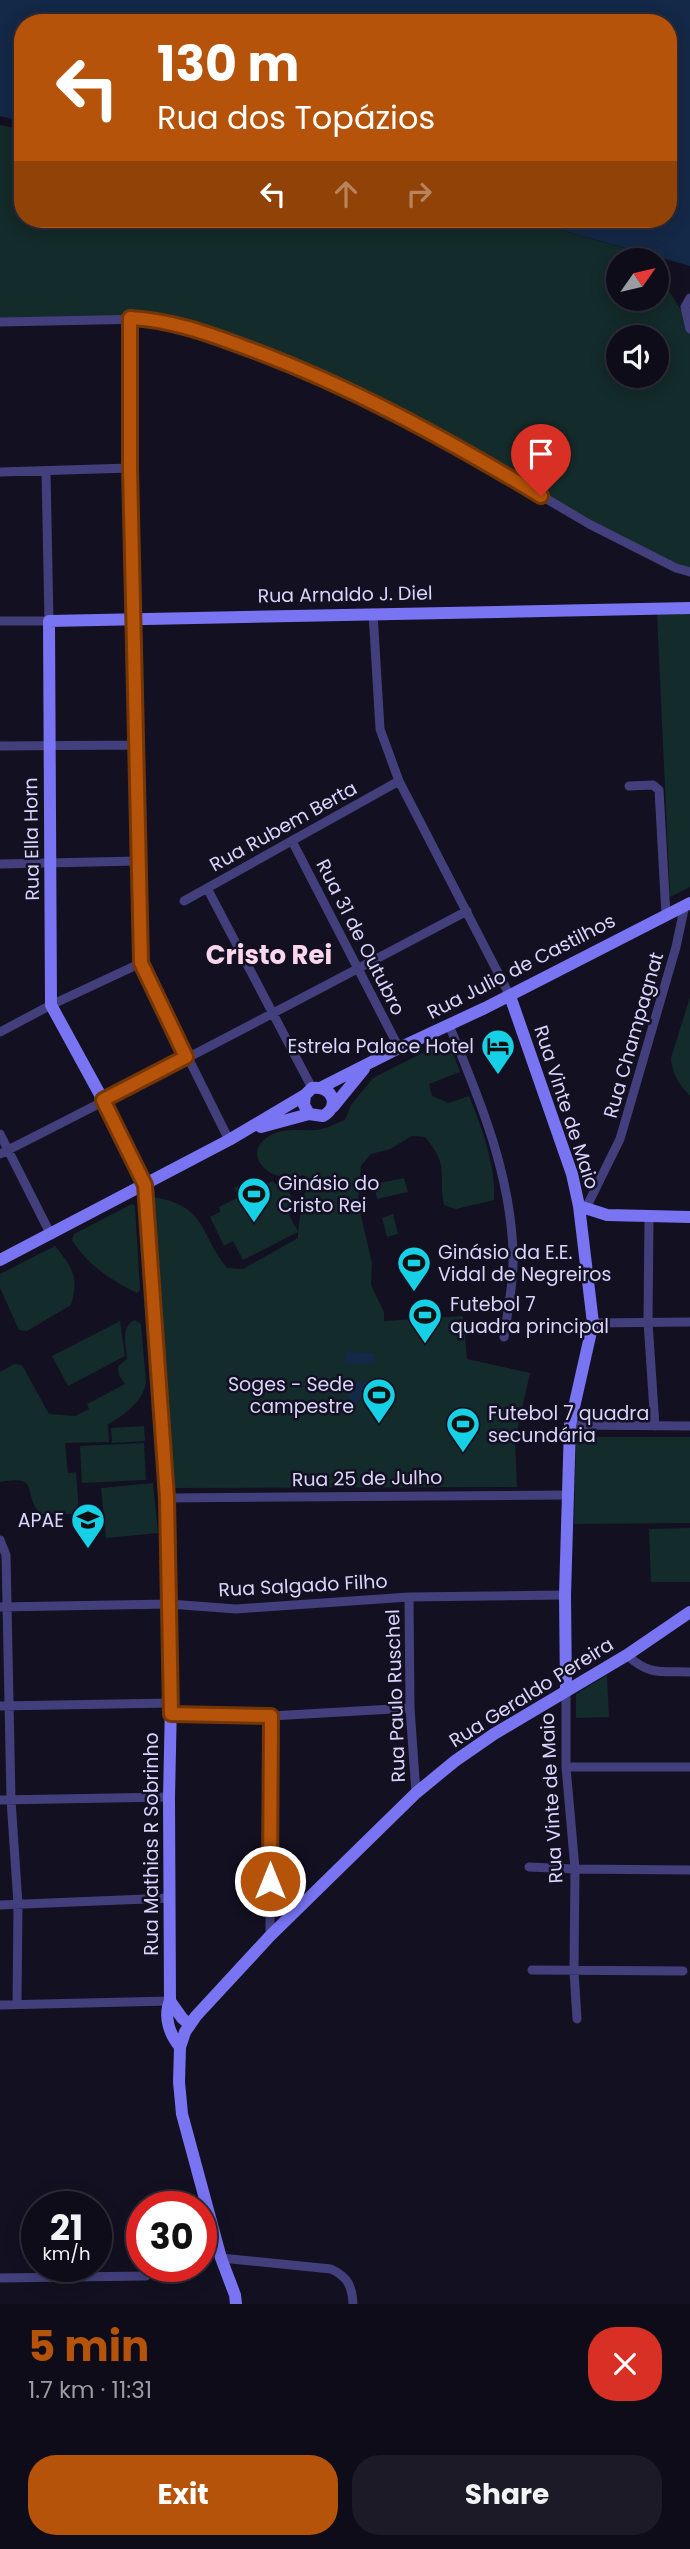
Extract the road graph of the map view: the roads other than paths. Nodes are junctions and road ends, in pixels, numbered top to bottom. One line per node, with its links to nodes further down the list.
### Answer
1 (690, 298): 4 (street)
2 (130, 318): 3 (street); 5 (street); 8 (street)
3 (0, 322)
4 (690, 329)
5 (130, 468): 6 (street); 11 (street)
6 (46, 471): 7 (street); 13 (street, Rua Ella Horn)
7 (0, 472)
8 (690, 572)
9 (690, 608): 10 (main road, Rua Arnaldo J. Diel)
10 (373, 613): 11 (main road, Rua Arnaldo J. Diel); 17 (street, Rua Vinte de Maio)
11 (134, 618): 13 (main road, Rua Arnaldo J. Diel); 15 (street)
12 (0, 621): 13 (street, Rua Arnaldo J. Diel)
13 (49, 621): 14 (main road, Rua Ella Horn)
14 (48, 745): 15 (street); 16 (street); 21 (main road, Rua Ella Horn)
15 (136, 745): 20 (street)
16 (0, 746)
17 (399, 781): 19 (street, Rua Rubem Berta); 26 (street, Rua Vinte de Maio)
18 (629, 786): 27 (street)
19 (292, 841): 23 (street, Rua Rubem Berta); 29 (street, Rua 31 de Outubro)
20 (139, 861): 21 (street); 28 (street)
21 (52, 863): 22 (street); 31 (main road, Rua Ella Horn)
22 (0, 864)
23 (207, 888): 24 (street, Rua Rubem Berta); 32 (street)
24 (184, 901)
25 (688, 904): 27 (main road, Rua Julio de Castilhos); 47 (street, Rua Champagnat)
26 (467, 911): 29 (street); 30 (street, Rua Vinte de Maio)
27 (666, 915): 30 (main road, Rua Julio de Castilhos)
28 (141, 963): 31 (street); 36 (street)
29 (357, 969): 32 (street); 35 (street, Rua 31 de Outubro)
30 (510, 996): 33 (main road, Rua Julio de Castilhos); 47 (main road, Rua Vinte de Maio)
31 (51, 1005): 34 (street); 39 (main road, Rua Ella Horn)
32 (274, 1014): 36 (street); 38 (street)
33 (449, 1025): 35 (main road, Rua Julio de Castilhos); 55 (street)
34 (0, 1032)
35 (399, 1048): 37 (main road, Rua Julio de Castilhos)
36 (186, 1057): 39 (street); 44 (street)
37 (368, 1064): 38 (main road, Rua Julio de Castilhos); 40 (main road, Rua Julio de Castilhos)
38 (313, 1090): 40 (main road); 41 (main road); 42 (main road, Rua Julio de Castilhos)
39 (103, 1100): 45 (street); 46 (main road, Rua Ella Horn)
40 (333, 1107): 41 (main road)
41 (309, 1114): 42 (main road, Rua Julio de Castilhos)
42 (247, 1130): 44 (main road, Rua Julio de Castilhos)
43 (0, 1134): 45 (street)
44 (229, 1140): 46 (main road, Rua Julio de Castilhos)
45 (4, 1152): 50 (street)
46 (145, 1185): 50 (main road, Rua Julio de Castilhos); 60 (main road, Rua Mathias R Sobrinho)
47 (582, 1207): 49 (main road); 52 (main road, Rua Vinte de Maio)
48 (690, 1217): 49 (main road)
49 (649, 1218): 53 (street)
50 (51, 1235): 51 (main road, Rua Julio de Castilhos)
51 (0, 1259)
52 (593, 1322): 53 (street); 56 (main road, Rua Vinte de Maio)
53 (648, 1322): 54 (street); 57 (street)
54 (690, 1322)
55 (504, 1337)
56 (570, 1425): 57 (street); 59 (main road, Rua Vinte de Maio)
57 (655, 1426): 58 (street)
58 (690, 1426)
59 (568, 1495): 60 (street, Rua 25 de Julho); 62 (main road, Rua Vinte de Maio)
60 (167, 1498): 64 (main road, Rua Mathias R Sobrinho)
61 (0, 1540): 65 (street)
62 (565, 1595): 63 (street, Rua Salgado Filho); 69 (main road, Rua Vinte de Maio)
63 (409, 1597): 64 (street, Rua Salgado Filho); 72 (street, Rua Paulo Ruschel)
64 (169, 1604): 65 (street, Rua Salgado Filho); 73 (main road, Rua Mathias R Sobrinho)
65 (3, 1607): 70 (street)
66 (690, 1612): 67 (main road, Rua Geraldo Pereira)
67 (627, 1655): 68 (street); 69 (main road, Rua Geraldo Pereira)
68 (690, 1672)
69 (566, 1691): 75 (street, Rua Vinte de Maio); 77 (main road, Rua Geraldo Pereira)
70 (10, 1705): 71 (street); 73 (street); 80 (street)
71 (0, 1706)
72 (410, 1708): 74 (street); 77 (street, Rua Paulo Ruschel)
73 (171, 1709): 74 (street); 78 (main road, Rua Mathias R Sobrinho)
74 (271, 1716): 87 (street)
75 (566, 1767): 76 (street); 82 (street, Rua Vinte de Maio)
76 (690, 1768)
77 (416, 1793): 87 (main road, Rua Geraldo Pereira)
78 (169, 1797): 80 (street); 84 (main road, Rua Mathias R Sobrinho)
79 (0, 1800): 80 (street)
80 (11, 1800): 85 (street)
81 (528, 1867): 82 (street)
82 (575, 1870): 83 (street); 90 (street, Rua Vinte de Maio)
83 (690, 1870)
84 (170, 1898): 85 (street); 91 (main road, Rua Mathias R Sobrinho)
85 (18, 1904): 86 (street); 92 (street)
86 (0, 1905)
87 (270, 1937): 95 (main road, Rua Geraldo Pereira)
88 (532, 1970): 90 (street)
89 (682, 1970): 90 (street)
90 (574, 1971): 94 (street, Rua Vinte de Maio)
91 (170, 2001): 92 (street); 95 (main road); 96 (main road, Rua Mathias R Sobrinho)
92 (17, 2004): 93 (street)
93 (0, 2005)
94 (577, 2019)
95 (190, 2025): 96 (main road, Rua Geraldo Pereira)
96 (180, 2048): 97 (main road, Rua Geraldo Pereira)
97 (221, 2258): 100 (main road, Rua Geraldo Pereira); 101 (street)
98 (126, 2276): 99 (street)
99 (0, 2278)
100 (236, 2304)
101 (353, 2304)

